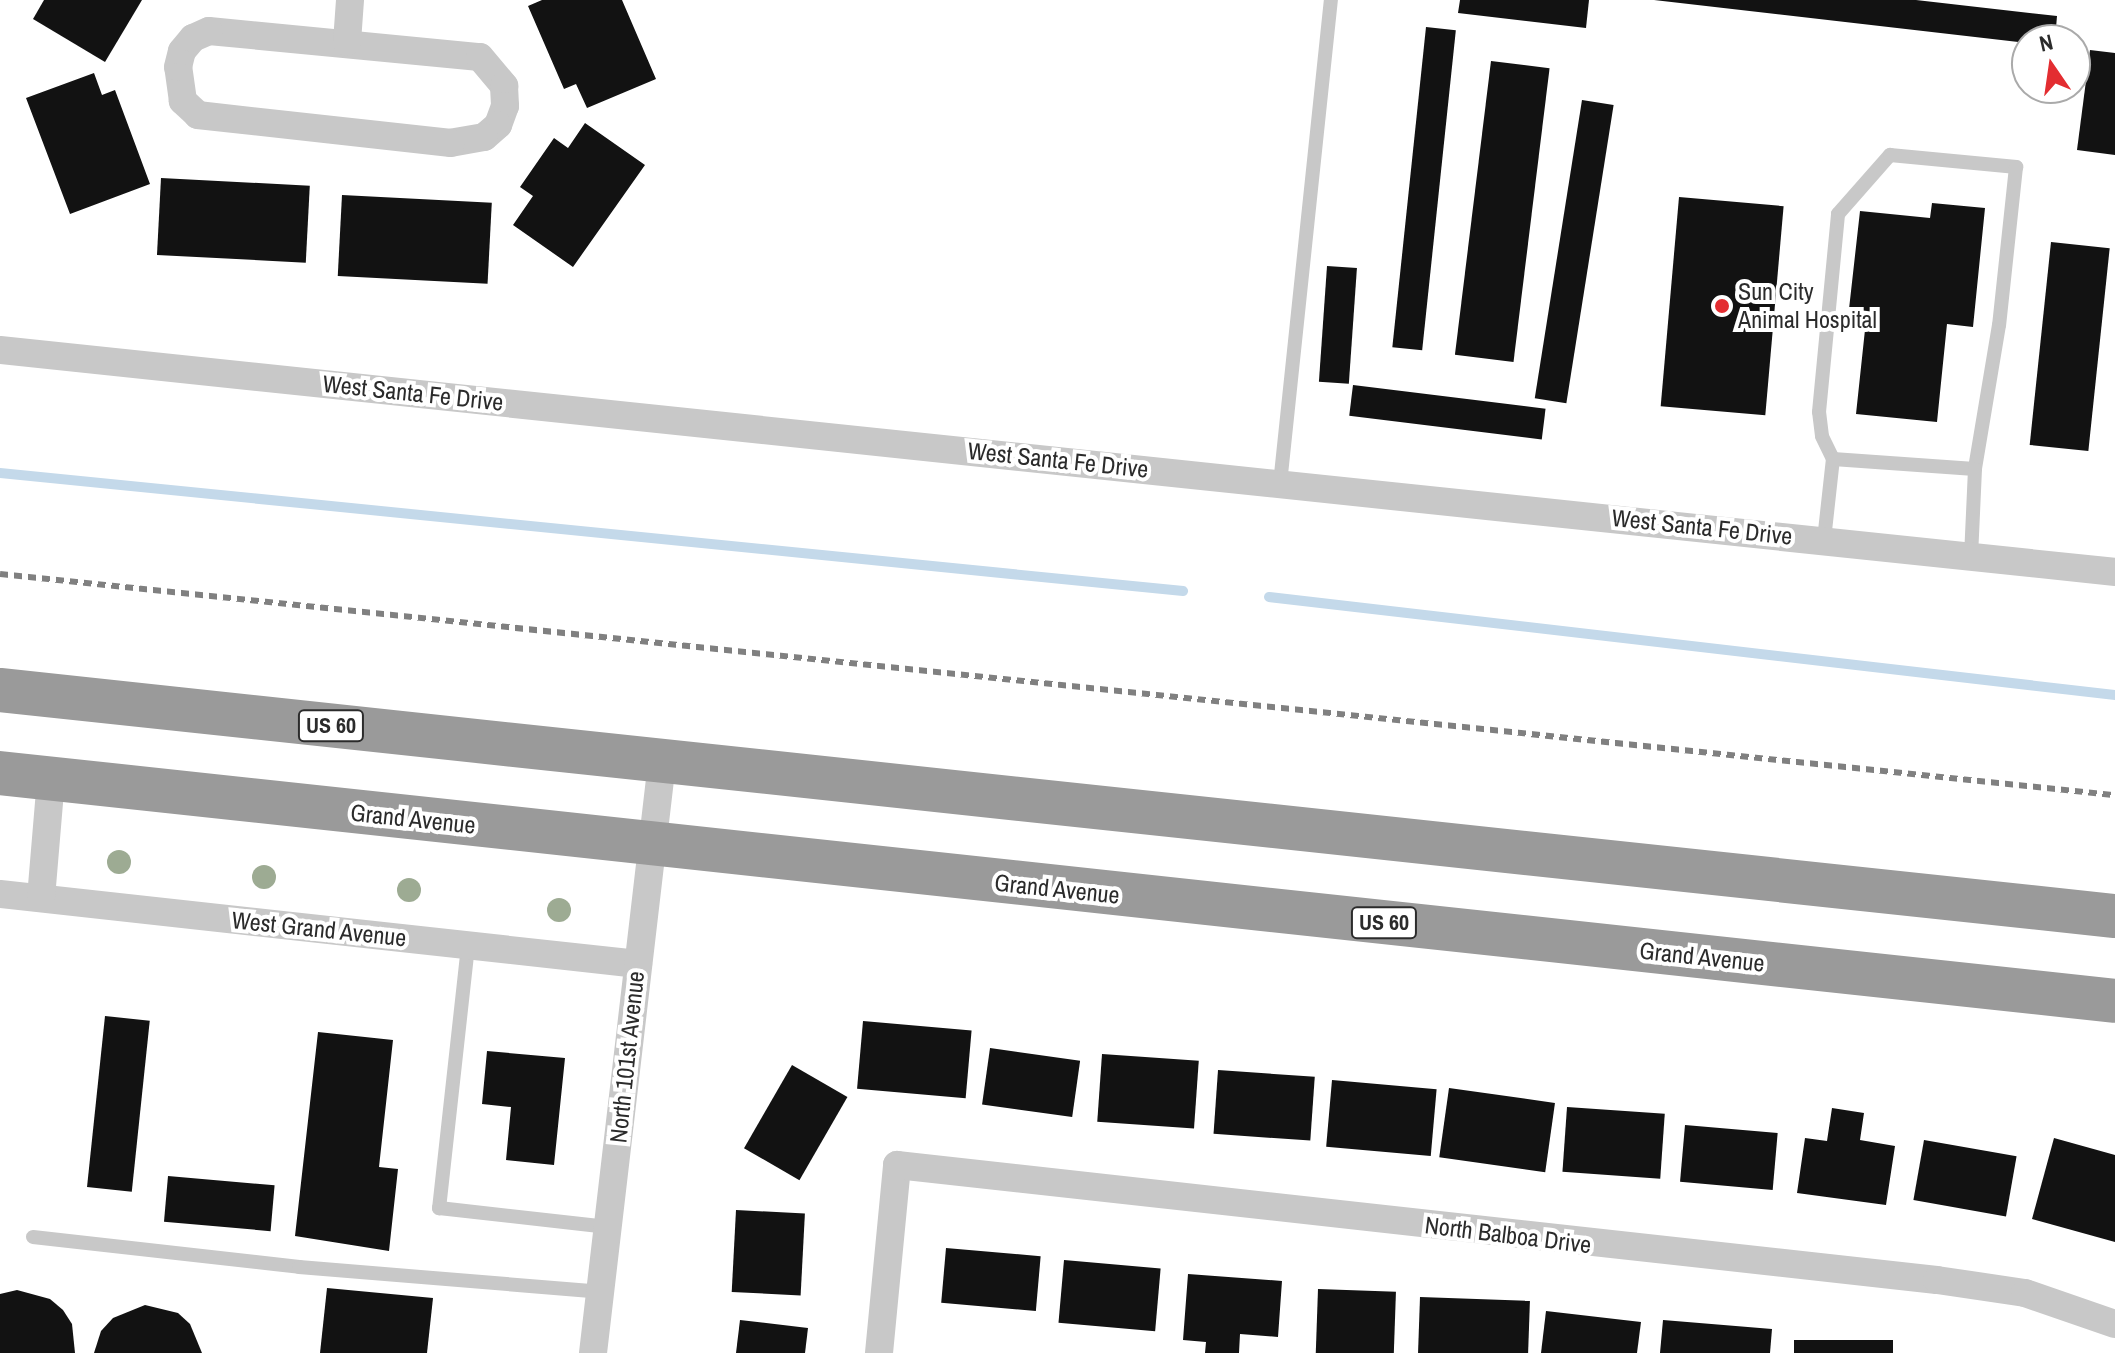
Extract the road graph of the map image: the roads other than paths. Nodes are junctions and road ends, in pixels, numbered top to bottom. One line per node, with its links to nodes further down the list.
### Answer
1 (350, 0): 3 (street)
2 (1331, 0): 7 (lane)
3 (347, 42): 3 (street)
4 (0, 350): 7 (street, West Santa Fe Drive)
5 (1833, 459): 6 (lane); 6 (lane); 8 (lane)
6 (1975, 469): 9 (lane)
7 (1280, 484): 8 (street, West Santa Fe Drive)
8 (1824, 540): 9 (street, West Santa Fe Drive)
9 (1971, 556): 10 (street, West Santa Fe Drive)
10 (2115, 572)
11 (0, 690): 12 (highway, US 60)
12 (662, 762): 15 (street, North 101st Avenue); 18 (highway, US 60)
13 (0, 773): 14 (highway, Grand Avenue / US 60)
14 (51, 779): 15 (highway, Grand Avenue / US 60); 17 (street)
15 (652, 846): 20 (street, North 101st Avenue); 21 (highway, Grand Avenue / US 60)
16 (0, 894): 17 (street, West Grand Avenue)
17 (41, 898): 19 (street, West Grand Avenue)
18 (2115, 916)
19 (468, 946): 20 (street, West Grand Avenue); 22 (lane)
20 (638, 964): 22 (street, North 101st Avenue)
21 (2115, 1001)
22 (608, 1227): 24 (street, North 101st Avenue)
23 (33, 1237): 24 (lane)
24 (600, 1292): 26 (street, North 101st Avenue)
25 (2115, 1324): 27 (street, North Balboa Drive)
26 (593, 1353)
27 (879, 1353)

